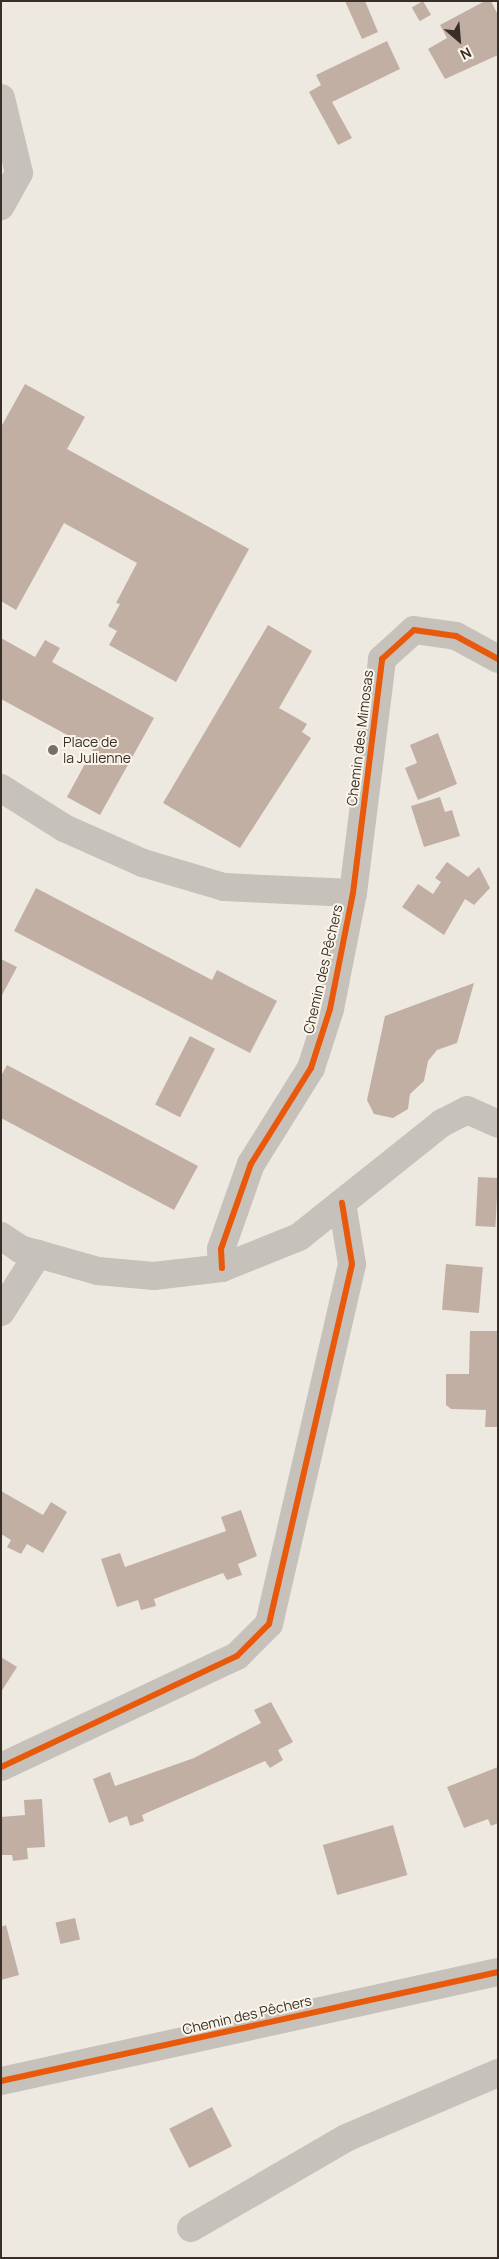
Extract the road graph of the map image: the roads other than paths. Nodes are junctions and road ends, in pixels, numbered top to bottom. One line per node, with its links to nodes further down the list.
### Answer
1 (1, 98): 2 (street)
2 (1, 206)
3 (498, 659): 5 (street, Chemin des Mimosas)
4 (1, 788): 5 (street, Chemin des Pêchers)
5 (353, 893): 10 (street, Chemin des Pêchers)
6 (498, 1124): 7 (street)
7 (342, 1203): 10 (street); 12 (street)
8 (1, 1236): 9 (street)
9 (38, 1254): 10 (street); 11 (street)
10 (222, 1268)
11 (1, 1312)
12 (1, 1767)
13 (498, 1972): 15 (street, Chemin des Pêchers)
14 (498, 2072): 16 (street)
15 (1, 2081)
16 (191, 2228)

